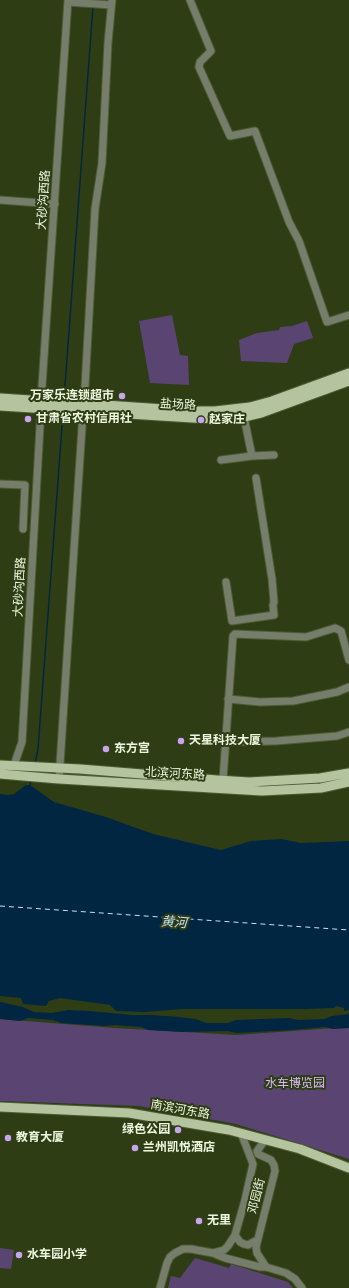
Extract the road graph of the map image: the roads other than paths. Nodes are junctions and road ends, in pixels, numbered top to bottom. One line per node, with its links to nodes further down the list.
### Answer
1 (190, 0): 6 (street)
2 (70, 1): 3 (street); 5 (street, 大砂沟西路)
3 (112, 2): 12 (street)
4 (0, 200): 5 (street)
5 (55, 204): 10 (street, 大砂沟西路)
6 (349, 315)
7 (349, 373): 12 (main road, 盐场路)
8 (349, 381): 13 (main road, 盐场路)
9 (0, 398): 10 (main road, 盐场路)
10 (45, 405): 11 (main road, 盐场路); 12 (main road, 盐场路); 28 (street, 大砂沟西路)
11 (0, 406)
12 (83, 408): 13 (main road, 盐场路); 29 (street)
13 (244, 417): 15 (street)
14 (274, 455): 15 (street)
15 (252, 456): 16 (street)
16 (221, 460)
17 (256, 478): 20 (street)
18 (0, 484): 19 (street)
19 (23, 528)
20 (226, 582)
21 (347, 648): 22 (street); 24 (street)
22 (349, 660)
23 (349, 687): 24 (street)
24 (228, 699): 26 (street)
25 (349, 732): 26 (street)
26 (225, 742): 33 (street)
27 (0, 765): 28 (main road, 北滨河东路)
28 (19, 765): 29 (main road, 北滨河东路)
29 (56, 768): 32 (street); 33 (main road, 北滨河东路)
30 (349, 773): 33 (main road, 北滨河东路)
31 (0, 774): 32 (main road, 北滨河东路)
32 (56, 778): 34 (main road, 北滨河东路)
33 (223, 780)
34 (349, 782)
35 (0, 1107): 36 (main road, 南滨河东路)
36 (241, 1133): 37 (main road, 南滨河东路); 39 (street, 邓园街)
37 (265, 1140): 38 (main road, 南滨河东路); 40 (street, 邓园街)
38 (349, 1168)
39 (235, 1235): 40 (street); 41 (street, 邓园街)
40 (257, 1240): 42 (street, 邓园街)
41 (213, 1253): 42 (street); 43 (street)
42 (266, 1268): 44 (street)
43 (160, 1288)
44 (302, 1288)

